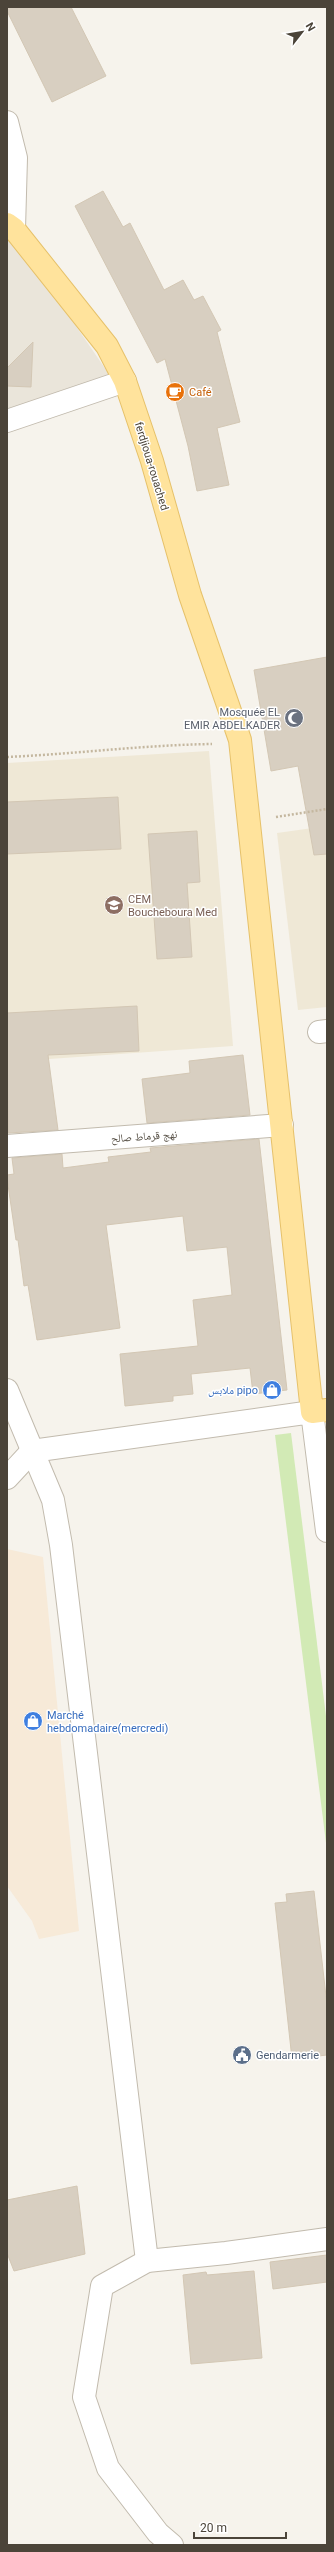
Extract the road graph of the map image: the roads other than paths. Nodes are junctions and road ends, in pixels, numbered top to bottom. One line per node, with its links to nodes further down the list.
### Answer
1 (7, 122): 2 (street)
2 (11, 227): 3 (main road, ferdjioua-rouached)
3 (126, 381): 4 (street); 5 (main road, ferdjioua-rouached)
4 (7, 421)
5 (282, 1125): 6 (street, نهج قرماط صالح); 8 (main road, ferdjioua-rouached)
6 (7, 1146)
7 (7, 1390): 9 (street)
8 (320, 1411): 9 (street); 11 (street)
9 (32, 1450): 10 (street); 13 (street)
10 (7, 1478)
11 (327, 1532)
12 (327, 2239): 13 (street)
13 (147, 2261): 14 (street)
14 (172, 2545)

